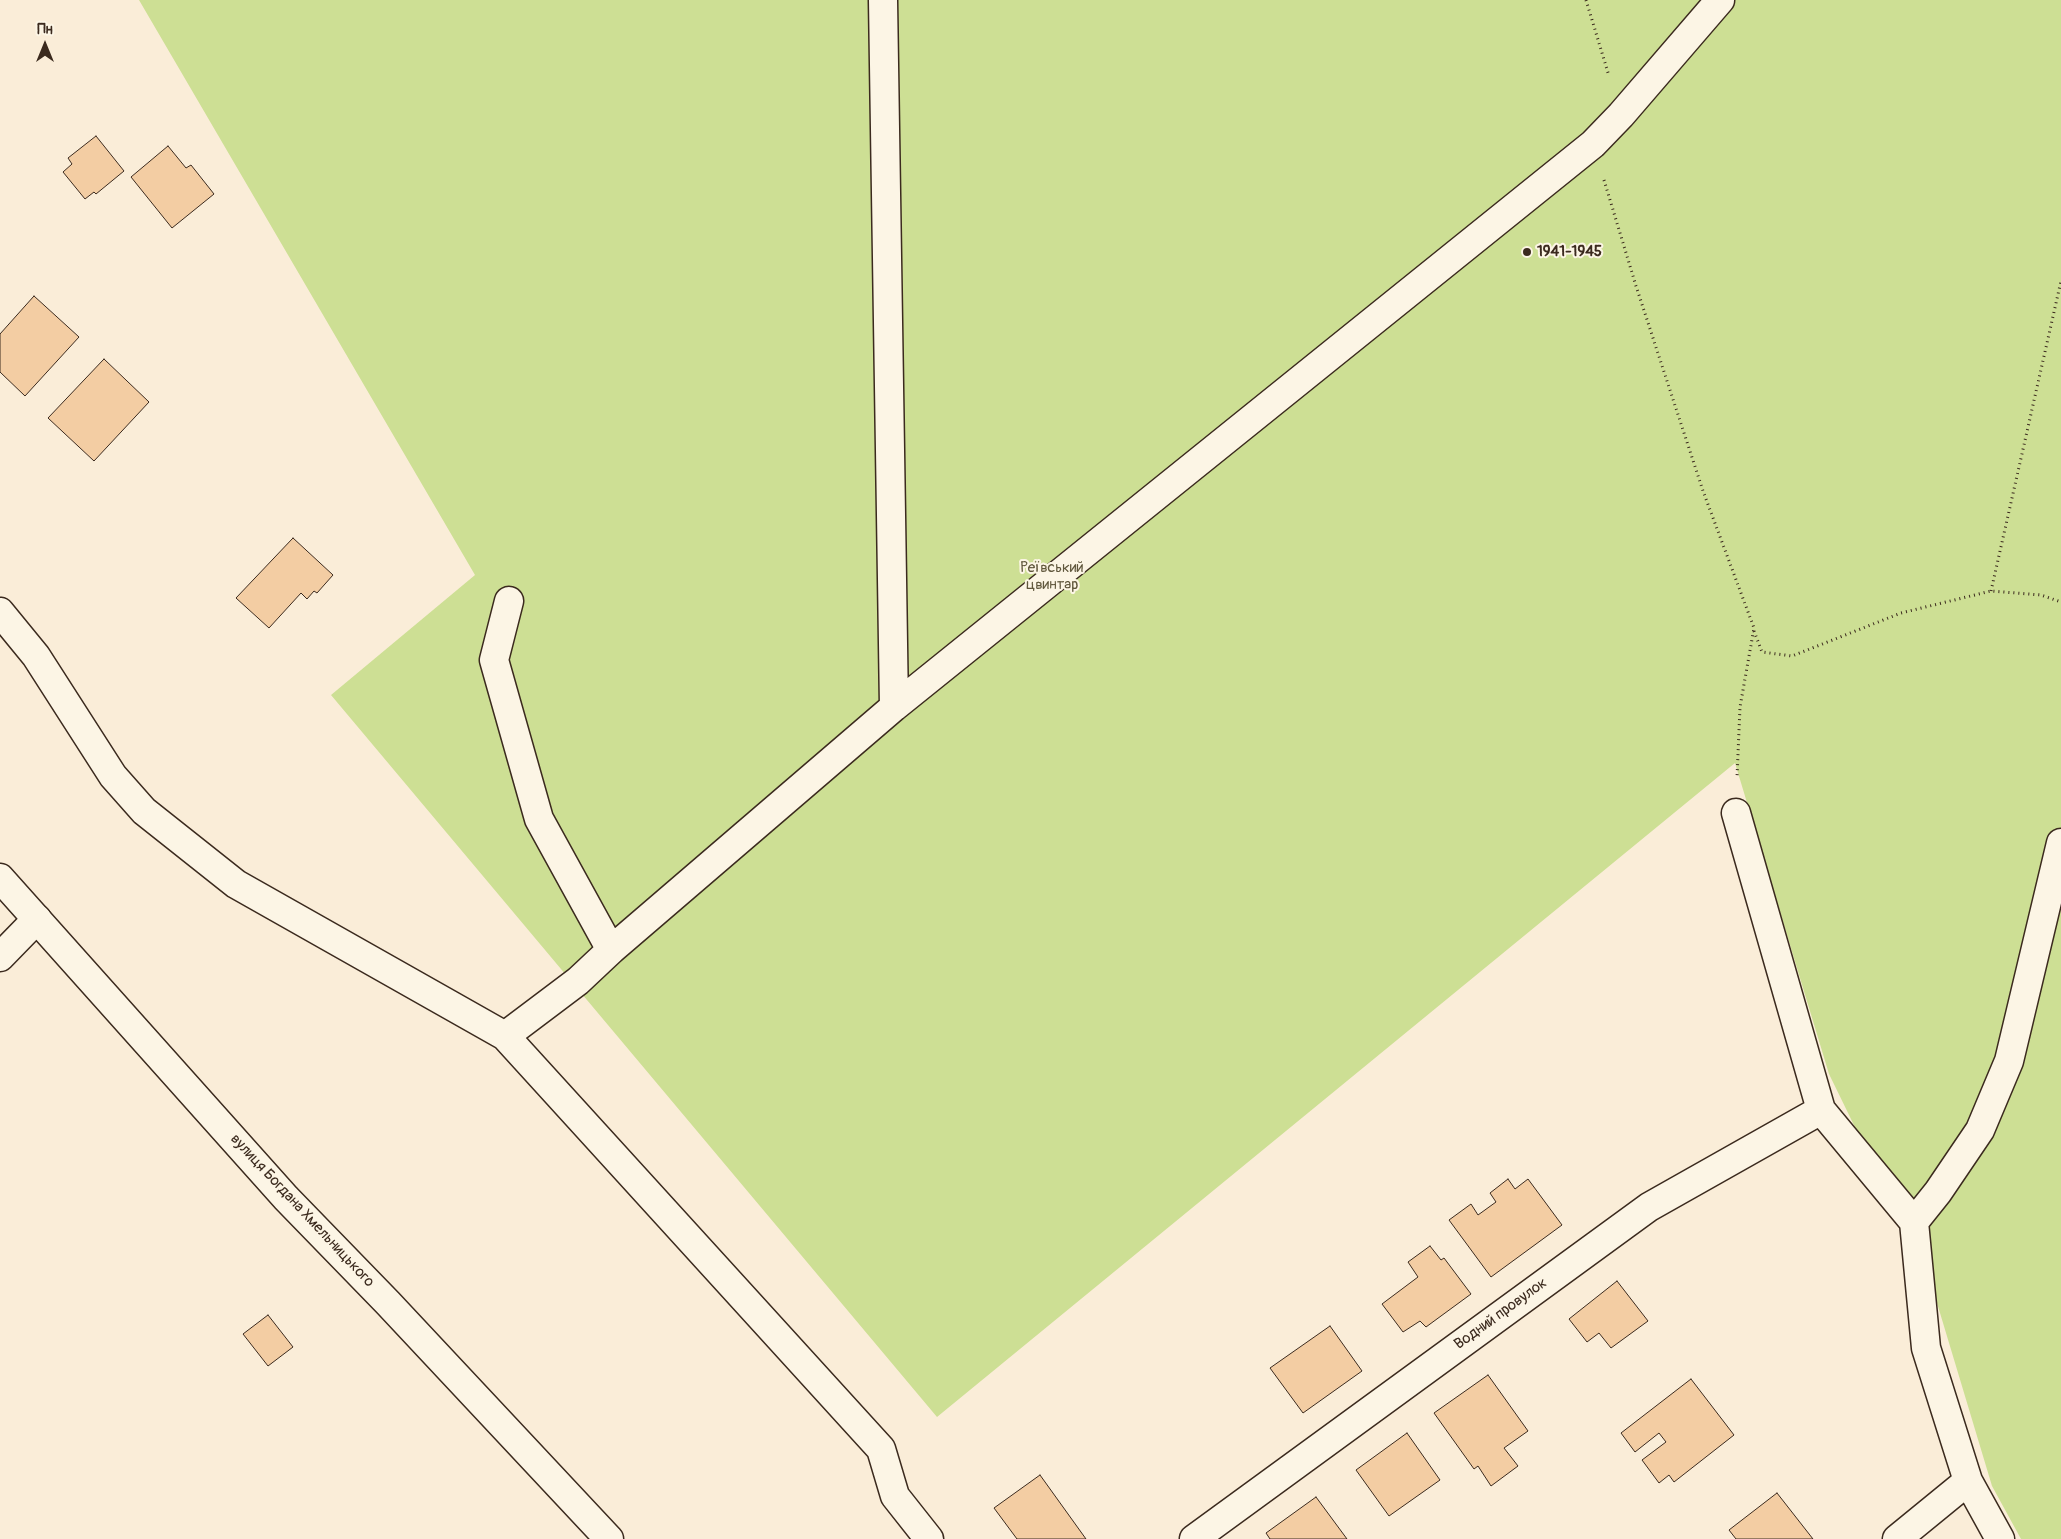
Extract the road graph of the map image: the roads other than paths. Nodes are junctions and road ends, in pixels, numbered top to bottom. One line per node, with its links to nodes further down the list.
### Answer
1 (884, 0): 5 (street)
2 (1720, 0): 5 (street)
3 (508, 600): 10 (street)
4 (0, 612): 12 (street)
5 (894, 707): 10 (street)
6 (1736, 813): 13 (street)
7 (2061, 843): 14 (street)
8 (0, 878): 9 (street, вулиця Богдана Хмельницького)
9 (37, 919): 11 (street); 16 (street, вулиця Богдана Хмельницького)
10 (611, 950): 12 (street)
11 (0, 957)
12 (506, 1036): 17 (street)
13 (1821, 1110): 14 (street); 18 (street, Водний провулок)
14 (1914, 1222): 15 (street)
15 (1968, 1481): 19 (street); 20 (street)
16 (609, 1539)
17 (929, 1539)
18 (1194, 1539)
19 (1897, 1539)
20 (2000, 1539)

